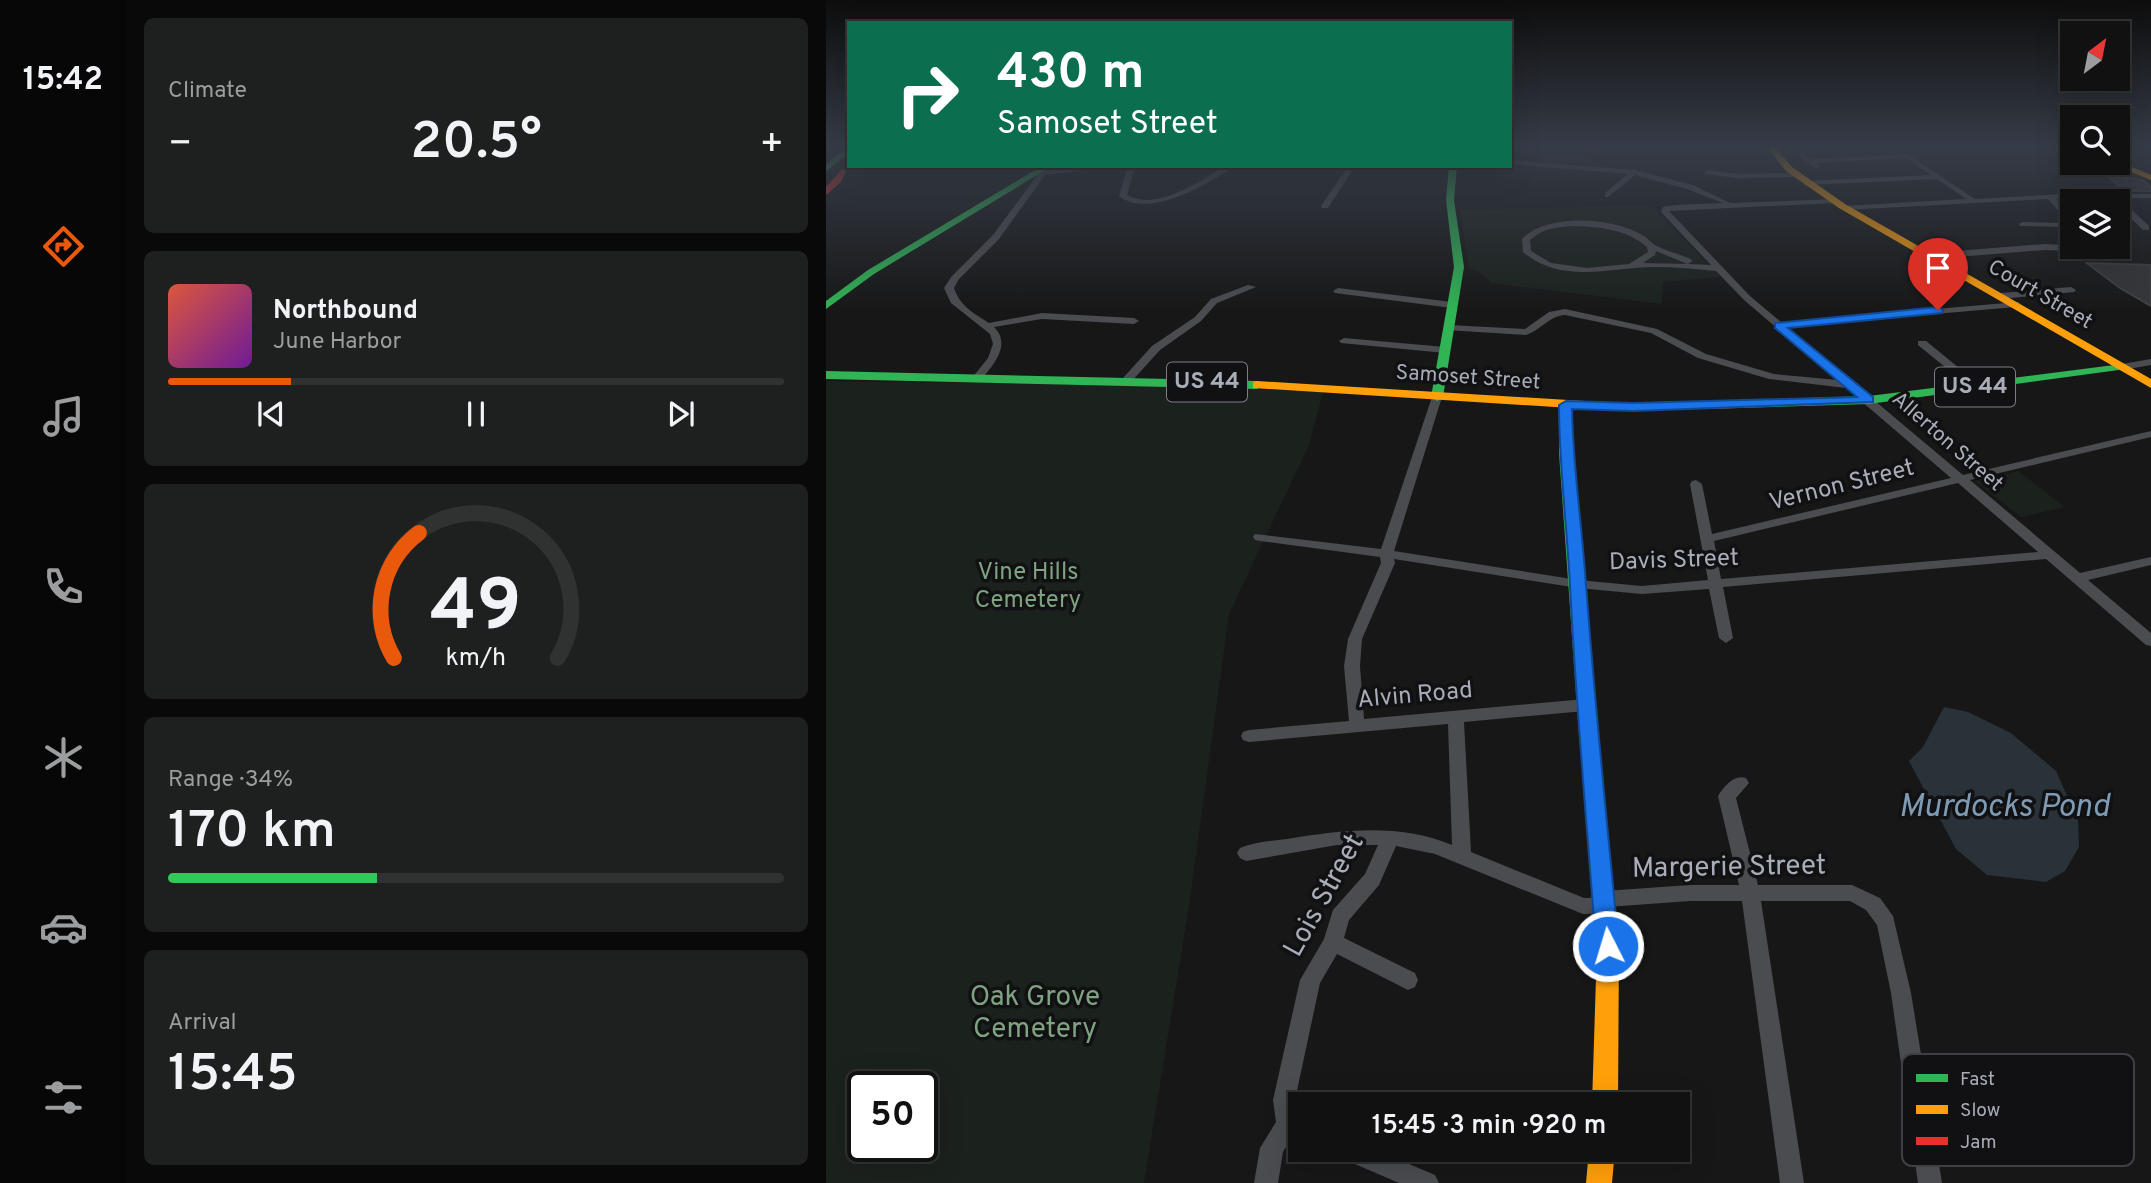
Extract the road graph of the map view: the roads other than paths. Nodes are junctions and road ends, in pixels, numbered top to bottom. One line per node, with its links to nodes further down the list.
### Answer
1 (990, 202): 25 (main road)
2 (1022, 202): 28 (street)
3 (1328, 202): 10 (street)
4 (1451, 202): 24 (main road)
5 (1726, 202): 9 (street)
6 (1836, 202): 8 (main road, Court Street)
7 (1920, 202): 8 (street, Allerton Street)
8 (1839, 204): 9 (street, Allerton Street); 17 (main road, Court Street)
9 (1733, 205): 19 (street, Allerton Street)
10 (1325, 206)
11 (2130, 214): 14 (street)
12 (2060, 223): 13 (street)
13 (2023, 224)
14 (2146, 228)
15 (1651, 246): 18 (street); 18 (street); 19 (street)
16 (2060, 248): 17 (street)
17 (1931, 256): 23 (main road, Court Street)
18 (1633, 265): 19 (street)
19 (1717, 268): 27 (street, Allerton Street)
20 (1251, 287): 38 (street)
21 (2071, 290): 23 (street)
22 (1338, 291): 24 (street)
23 (2008, 300): 27 (street); 34 (main road, Court Street)
24 (1452, 305): 29 (main road)
25 (826, 306)
26 (1134, 321): 28 (street)
27 (1779, 325): 40 (street, Allerton Street)
28 (986, 326): 37 (street)
29 (1449, 328): 32 (main road); 40 (street)
30 (1344, 341): 32 (street)
31 (1922, 343): 41 (street)
32 (1445, 350): 42 (main road)
33 (2151, 362): 34 (street)
34 (2122, 367): 39 (main road, Court Street); 41 (main road, Samoset Street / US 44)
35 (826, 368): 37 (main road, Samoset Street / US 44)
36 (826, 374): 37 (main road, Samoset Street / US 44)
37 (977, 378): 38 (main road, Samoset Street / US 44)
38 (1127, 380): 42 (main road, Samoset Street / US 44)
39 (2151, 384)
40 (1852, 385): 43 (street, Allerton Street)
41 (1976, 387): 43 (main road, Samoset Street / US 44)
42 (1437, 397): 44 (main road, Samoset Street / US 44); 50 (street)
43 (1869, 400): 44 (main road, Samoset Street / US 44); 46 (street, Allerton Street)
44 (1566, 405): 54 (main road)
45 (2151, 434): 46 (street, Vernon Street)
46 (1959, 478): 49 (street, Vernon Street); 51 (street, Allerton Street)
47 (1696, 484): 49 (street)
48 (1260, 537): 50 (street, Davis Street)
49 (1706, 539): 55 (street)
50 (1386, 555): 54 (street, Davis Street); 60 (street)
51 (2050, 555): 53 (street, Allerton Street); 55 (street, Davis Street)
52 (2151, 561): 53 (street)
53 (2078, 578): 57 (street, Allerton Street)
54 (1578, 584): 55 (street, Davis Street); 58 (main road)
55 (1717, 585): 56 (street)
56 (1726, 638)
57 (2151, 641)
58 (1585, 705): 59 (street, Alvin Road); 67 (main road)
59 (1456, 717): 60 (street, Alvin Road); 65 (street)
60 (1357, 726): 61 (street, Alvin Road)
61 (1249, 736)
62 (1734, 789): 66 (street)
63 (1390, 838): 64 (street, Margerie Street); 65 (street, Margerie Street); 68 (street, Lois Street)
64 (1246, 853)
65 (1462, 858): 67 (street, Margerie Street)
66 (1750, 892): 67 (street, Margerie Street); 70 (street, Margerie Street); 79 (street)
67 (1604, 899): 71 (main road)
68 (1333, 942): 69 (street); 72 (street, Lois Street)
69 (1408, 980)
70 (1910, 1054)
71 (1605, 1092)
72 (1288, 1110)
73 (1288, 1132): 76 (street, Lois Street)
74 (1377, 1162): 77 (street)
75 (1601, 1162): 78 (main road)
76 (1266, 1183)
77 (1427, 1183)
78 (1599, 1183)
79 (1792, 1183)

